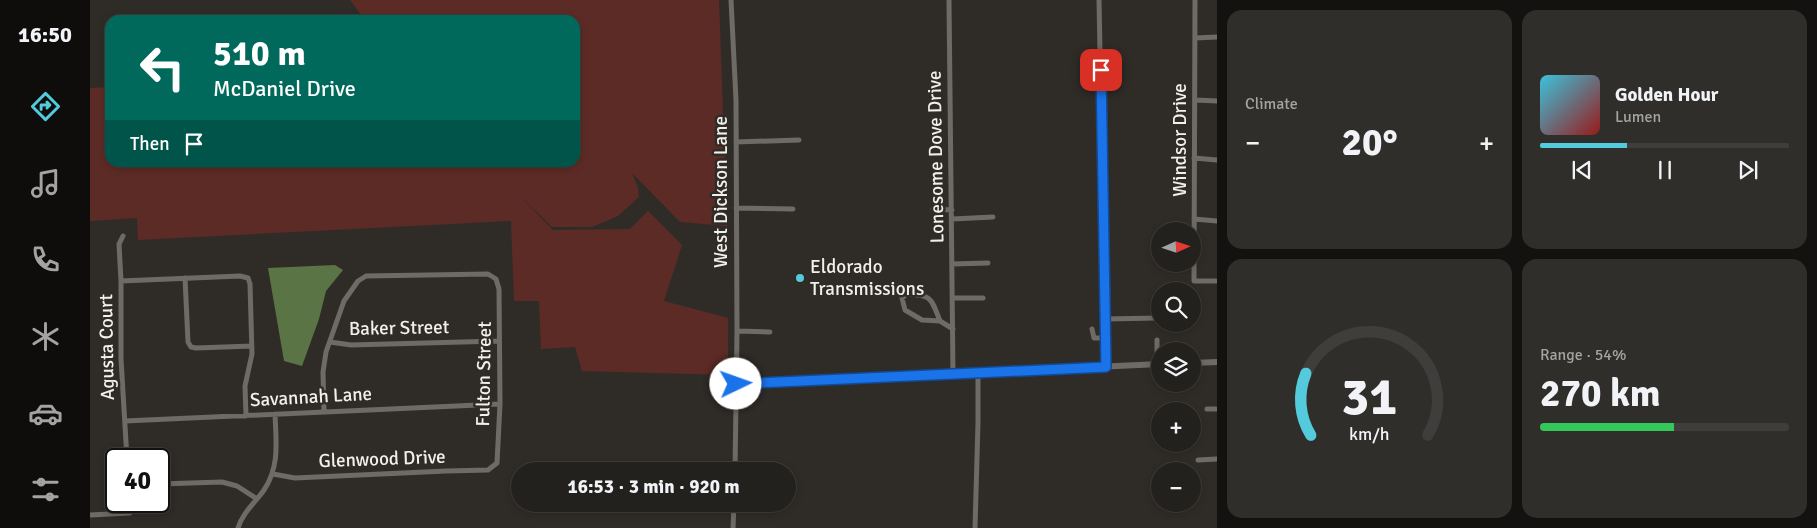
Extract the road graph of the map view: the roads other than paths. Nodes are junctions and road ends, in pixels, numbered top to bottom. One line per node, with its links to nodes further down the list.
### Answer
1 (731, 0): 10 (street, West Dickson Lane)
2 (949, 0): 16 (street, Lonesome Dove Drive)
3 (1099, 0): 30 (street)
4 (1195, 0): 6 (street, Windsor Drive)
5 (1217, 37): 6 (street)
6 (1195, 38): 7 (street, Windsor Drive)
7 (1195, 100): 8 (street); 11 (street, Windsor Drive)
8 (1217, 101)
9 (799, 140): 10 (street)
10 (736, 142): 13 (street, West Dickson Lane)
11 (1194, 158): 12 (street); 19 (street, Windsor Drive)
12 (1217, 160)
13 (736, 208): 14 (street); 34 (street, West Dickson Lane)
14 (793, 209)
15 (933, 209): 16 (street)
16 (952, 210): 18 (street, Lonesome Dove Drive)
17 (994, 217): 18 (street)
18 (952, 219): 23 (street, Lonesome Dove Drive)
19 (1194, 220): 20 (street); 26 (street, Windsor Drive)
20 (1217, 221)
21 (123, 236): 25 (street, Agusta Court)
22 (988, 263): 23 (street)
23 (952, 264): 27 (street, Lonesome Dove Drive)
24 (185, 278): 25 (street); 39 (street); 39 (street)
25 (121, 281): 53 (street, Agusta Court)
26 (1217, 281)
27 (952, 298): 28 (street); 32 (street, Lonesome Dove Drive)
28 (983, 298)
29 (1151, 318): 30 (street)
30 (1106, 319): 36 (street)
31 (940, 321): 31 (street); 32 (street)
32 (954, 329): 45 (street, Lonesome Dove Drive)
33 (1092, 329): 36 (street)
34 (737, 331): 35 (street); 46 (street, West Dickson Lane)
35 (770, 332)
36 (1106, 338): 43 (street)
37 (499, 341): 38 (street, Baker Street); 38 (street, Fulton Street); 47 (street, Fulton Street)
38 (330, 342): 50 (street)
39 (252, 346): 52 (street)
40 (1217, 362): 41 (street)
41 (1201, 363)
42 (1151, 364): 43 (street)
43 (1106, 367): 44 (street)
44 (978, 374): 45 (street); 67 (street)
45 (953, 375): 46 (street)
46 (736, 384): 57 (street, West Dickson Lane)
47 (500, 404): 50 (street, Savannah Lane); 58 (street, Fulton Street)
48 (1217, 409): 49 (street)
49 (1207, 410)
50 (324, 411): 51 (street, Savannah Lane)
51 (275, 414): 52 (street, Savannah Lane); 59 (street)
52 (246, 416): 53 (street, Savannah Lane)
53 (125, 421): 54 (street, Agusta Court)
54 (126, 448)
55 (1217, 459): 56 (street)
56 (1198, 460)
57 (734, 462)
58 (492, 468): 59 (street, Glenwood Drive)
59 (273, 474): 61 (street)
60 (170, 484): 61 (street)
61 (256, 499): 65 (street)
62 (734, 512): 66 (street)
63 (130, 513): 64 (street)
64 (90, 515)
65 (238, 528)
66 (733, 528)
67 (975, 528)

